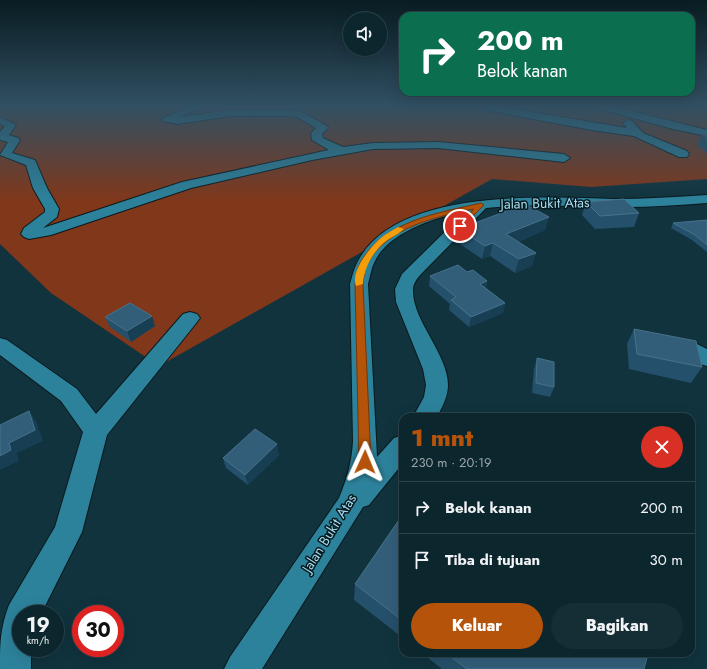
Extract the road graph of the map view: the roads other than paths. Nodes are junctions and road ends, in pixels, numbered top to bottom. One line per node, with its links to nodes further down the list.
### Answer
1 (7, 138): 4 (street)
2 (317, 138): 4 (street)
3 (647, 138): 5 (street)
4 (341, 151): 6 (street)
5 (683, 154)
6 (564, 158)
7 (707, 199): 8 (street, Jalan Bukit Atas)
8 (481, 205): 11 (street); 14 (street, Jalan Bukit Atas)
9 (190, 318): 12 (street)
10 (0, 345): 12 (street)
11 (427, 413)
12 (96, 431): 15 (street)
13 (399, 450): 14 (street)
14 (349, 506): 16 (street, Jalan Bukit Atas)
15 (32, 605)
16 (242, 669)

